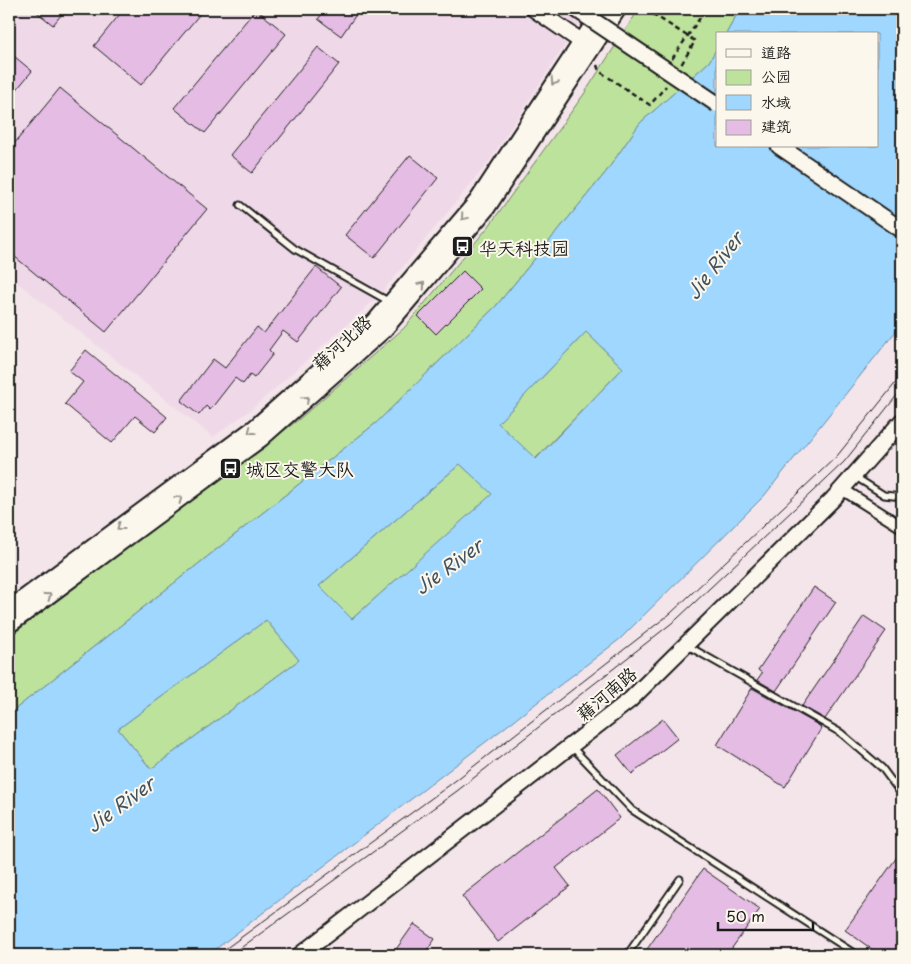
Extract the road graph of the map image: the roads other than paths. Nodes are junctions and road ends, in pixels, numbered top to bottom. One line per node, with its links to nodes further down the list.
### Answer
1 (534, 9): 4 (main road)
2 (576, 9): 5 (main road, bridge)
3 (612, 10): 4 (main road, 藉河北路)
4 (586, 45): 9 (main road, 藉河北路, one-way to 9); 16 (main road, 藉河北路, one-way to 4)
5 (716, 103)
6 (782, 148): 8 (main road)
7 (240, 205): 9 (lane)
8 (902, 230)
9 (390, 303): 15 (main road, 藉河北路, one-way to 15)
10 (902, 421): 11 (main road, 藉河南路)
11 (854, 476): 12 (main road, 藉河南路); 13 (lane)
12 (842, 489): 14 (street); 17 (main road, 藉河南路)
13 (902, 497)
14 (902, 527)
15 (9, 609)
16 (9, 625)
17 (686, 645): 18 (main road, 藉河南路); 19 (lane)
18 (571, 746): 21 (main road, 藉河南路); 23 (lane)
19 (902, 795)
20 (680, 879): 22 (lane)
21 (300, 955)
22 (627, 955)
23 (857, 955)

